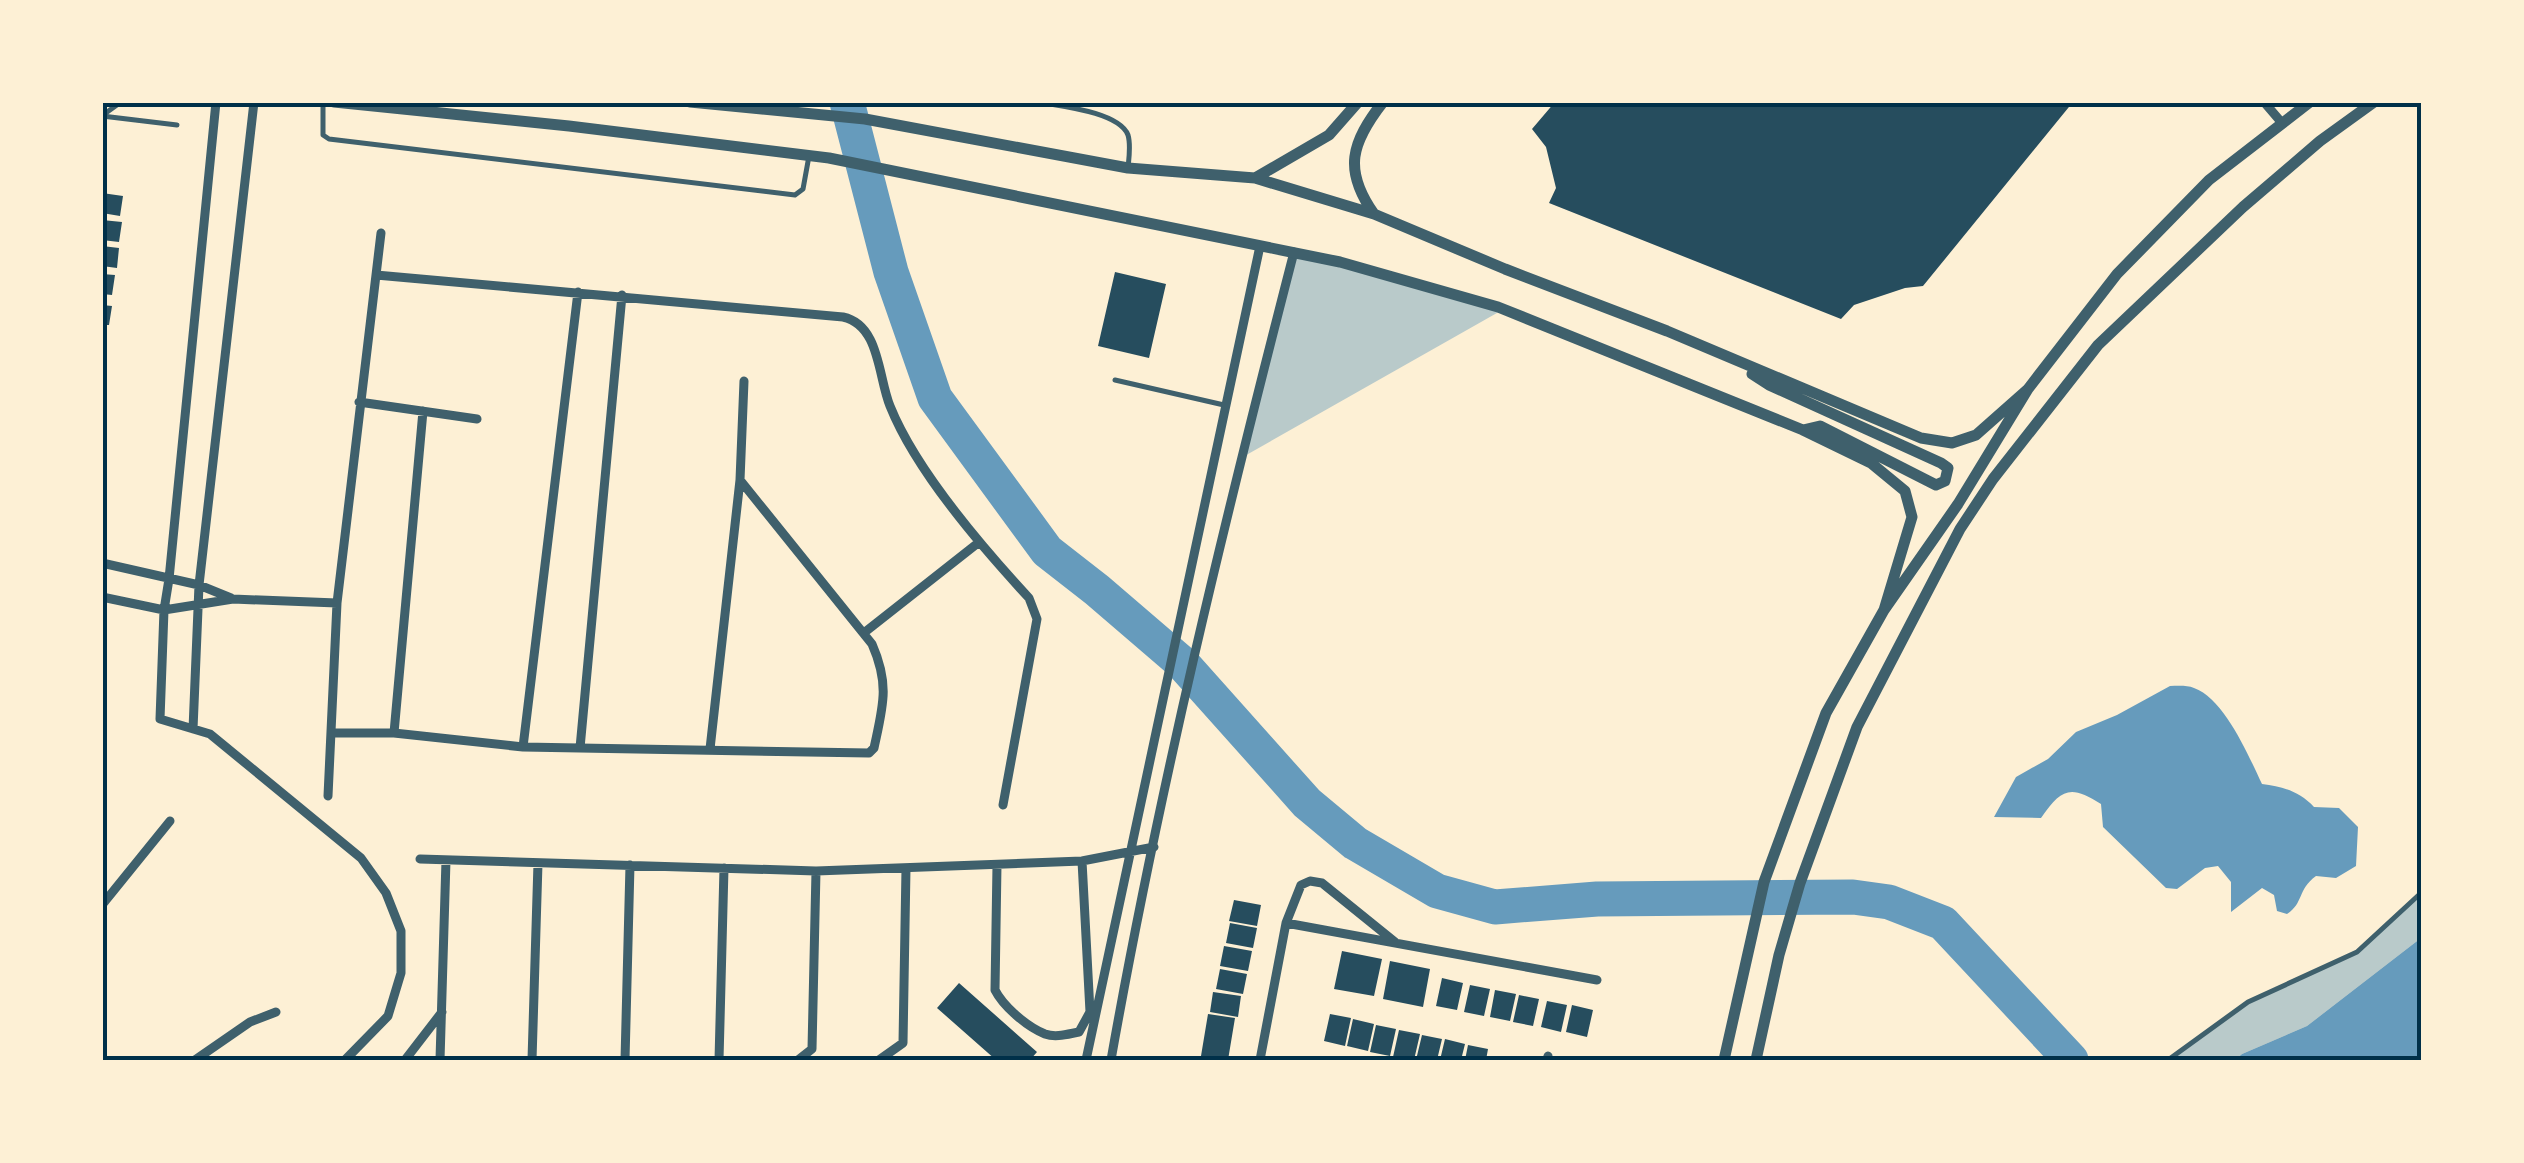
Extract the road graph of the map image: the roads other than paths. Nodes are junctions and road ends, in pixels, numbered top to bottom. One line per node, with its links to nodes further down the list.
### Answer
1 (121, 102): 13 (lane)
2 (216, 102): 38 (street)
3 (254, 102): 39 (street)
4 (322, 102): 16 (lane)
5 (334, 102): 16 (street)
6 (690, 102): 17 (street)
7 (1038, 102): 17 (lane)
8 (1358, 102): 18 (street)
9 (1383, 102): 19 (street)
10 (2264, 102): 14 (street)
11 (2374, 102): 87 (street)
12 (2303, 104): 14 (street)
13 (102, 116): 15 (lane)
14 (2282, 123): 29 (street)
15 (176, 125)
16 (809, 156): 21 (street)
17 (1128, 168): 18 (street)
18 (1254, 178): 19 (street)
19 (1374, 214): 26 (street)
20 (381, 233): 23 (street)
21 (1260, 246): 22 (street); 31 (street)
22 (1294, 252): 34 (street); 56 (street)
23 (376, 275): 24 (street); 30 (street)
24 (578, 292): 25 (street); 50 (street)
25 (622, 296): 36 (street); 51 (street)
26 (1723, 356): 29 (street); 34 (street)
27 (1115, 380): 31 (lane)
28 (744, 381): 35 (street)
29 (2028, 389): 45 (street)
30 (358, 402): 32 (street); 42 (street)
31 (1226, 405): 57 (street)
32 (423, 412): 33 (street); 49 (street)
33 (477, 420)
34 (1803, 430): 45 (street)
35 (740, 480): 46 (street); 52 (street)
36 (978, 543): 46 (street); 54 (street)
37 (102, 563): 38 (street)
38 (170, 578): 39 (street); 44 (street)
39 (199, 584): 41 (street); 43 (street)
40 (102, 597): 44 (street)
41 (233, 599): 42 (street); 43 (street)
42 (337, 603): 48 (street)
43 (197, 607): 44 (street); 47 (street)
44 (164, 610): 47 (street)
45 (1884, 610): 86 (street)
46 (865, 632): 52 (street)
47 (194, 730): 75 (street)
48 (331, 733): 49 (street); 53 (street)
49 (394, 733): 50 (street)
50 (523, 747): 51 (street)
51 (580, 748): 52 (street)
52 (710, 749)
53 (328, 796)
54 (1003, 805)
55 (170, 821): 68 (street)
56 (1154, 848): 57 (street); 84 (street)
57 (1130, 851): 60 (street); 83 (street)
58 (420, 859): 59 (street)
59 (446, 860): 61 (street); 73 (street)
60 (1082, 861): 63 (street); 63 (street)
61 (538, 862): 62 (street); 78 (street)
62 (630, 865): 64 (street); 79 (street)
63 (997, 865): 65 (street)
64 (724, 868): 66 (street); 80 (street)
65 (906, 868): 66 (street); 82 (street)
66 (816, 870): 81 (street)
67 (2422, 892): 88 (lane)
68 (102, 905)
69 (1286, 923): 70 (street); 70 (street); 85 (street)
70 (1396, 942): 71 (street)
71 (1598, 980)
72 (276, 1012): 74 (street)
73 (442, 1012): 76 (street); 77 (street)
74 (195, 1060)
75 (345, 1060)
76 (405, 1060)
77 (440, 1060)
78 (532, 1060)
79 (624, 1060)
80 (719, 1060)
81 (798, 1060)
82 (879, 1060)
83 (1086, 1060)
84 (1111, 1060)
85 (1262, 1060)
86 (1724, 1060)
87 (1756, 1060)
88 (2168, 1060)

